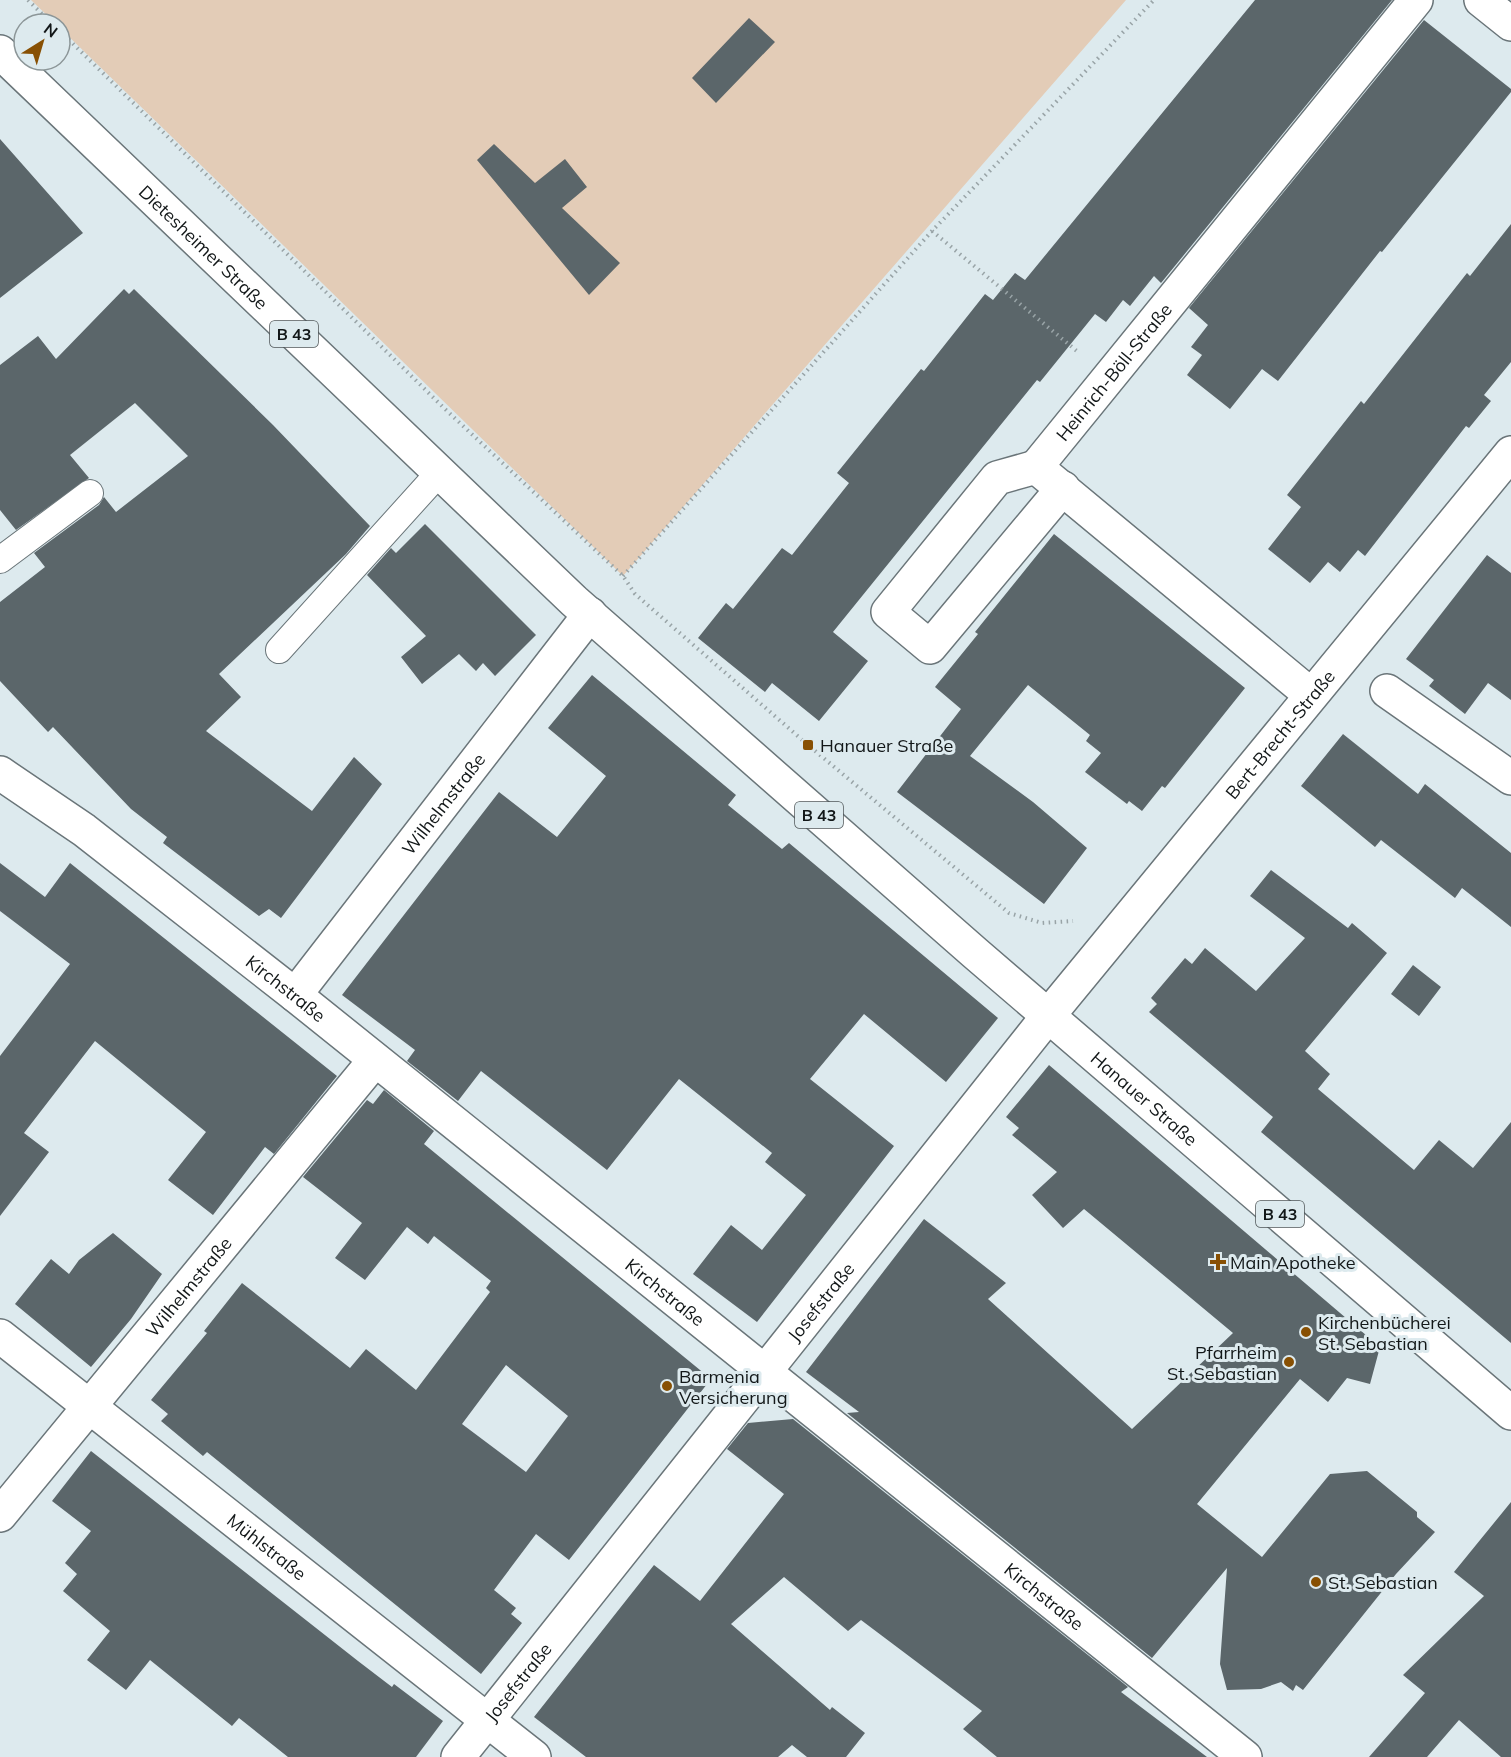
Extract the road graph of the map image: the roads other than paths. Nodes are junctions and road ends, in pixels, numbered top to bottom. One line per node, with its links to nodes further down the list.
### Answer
1 (1416, 0): 6 (street, Heinrich-Böll-Straße)
2 (1481, 0): 3 (street)
3 (1511, 24)
4 (0, 52): 7 (street, Dietesheimer Straße / B 43)
5 (1511, 453): 14 (street, Bert-Brecht-Straße)
6 (1036, 467): 8 (street); 8 (street)
7 (438, 474): 11 (street, Dietesheimer Straße / B 43); 12 (lane)
8 (1063, 488): 14 (street)
9 (90, 493): 10 (lane)
10 (0, 560)
11 (590, 614): 17 (street, Wilhelmstraße); 18 (street, Hanauer Straße / B 43)
12 (279, 650)
13 (1387, 691): 16 (street)
14 (1311, 695): 18 (street, Bert-Brecht-Straße)
15 (0, 773): 17 (street, Kirchstraße)
16 (1511, 778)
17 (295, 995): 19 (street, Kirchstraße)
18 (1048, 1016): 21 (street, Josefstraße); 23 (street, Hanauer Straße / B 43)
19 (375, 1060): 21 (street, Kirchstraße); 22 (street, Wilhelmstraße)
20 (0, 1336): 22 (street, Mühlstraße)
21 (766, 1371): 25 (street, Josefstraße); 28 (street, Kirchstraße)
22 (90, 1407): 24 (street, Wilhelmstraße); 25 (street, Mühlstraße)
23 (1511, 1413)
24 (0, 1515)
25 (488, 1720): 26 (street, Josefstraße); 27 (street, Mühlstraße)
26 (458, 1757)
27 (534, 1757)
28 (1245, 1757)

